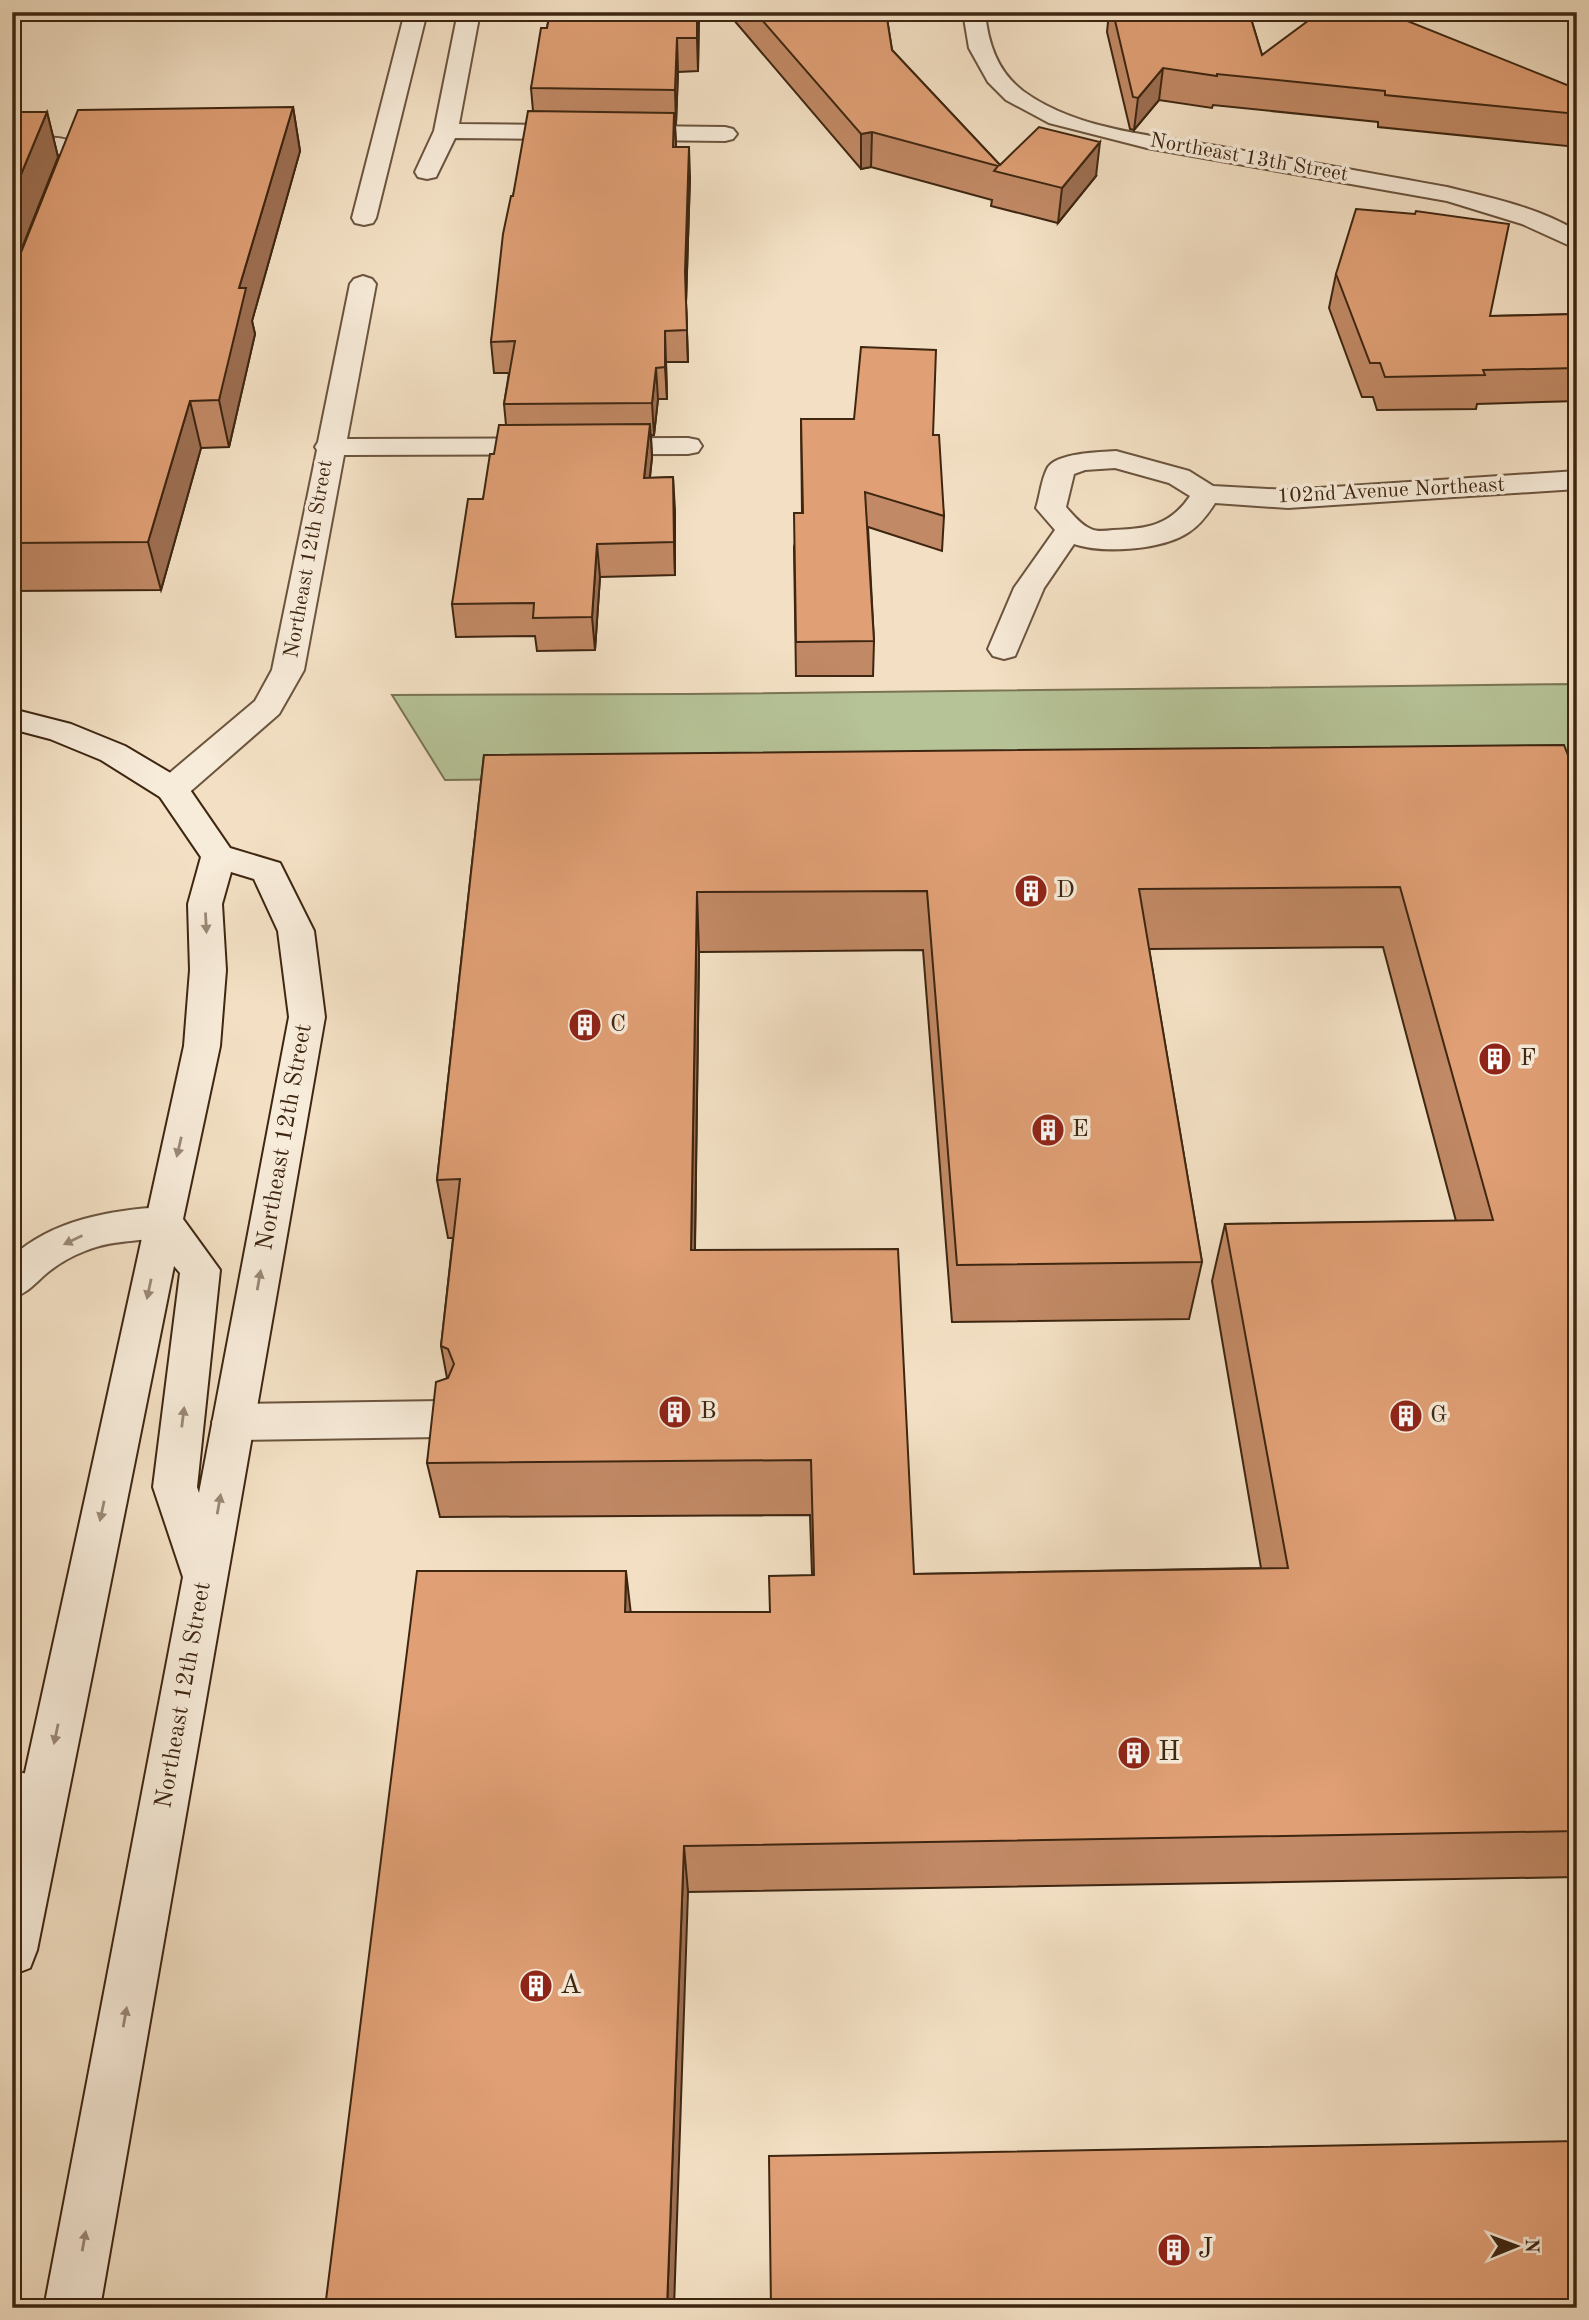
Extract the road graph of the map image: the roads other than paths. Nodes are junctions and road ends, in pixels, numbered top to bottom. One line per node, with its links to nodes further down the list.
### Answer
1 (416, 12): 9 (street)
2 (469, 12): 4 (street)
3 (974, 12): 10 (street, Northeast 13th Street)
4 (446, 131): 5 (street); 7 (street)
5 (725, 134)
6 (12, 146): 8 (street)
7 (427, 172)
8 (51, 212)
9 (364, 218)
10 (1577, 242)
11 (363, 284): 13 (street, Northeast 12th Street)
12 (688, 446): 13 (street)
13 (329, 447): 19 (street, Northeast 12th Street)
14 (1577, 480): 15 (street, 102nd Avenue Northeast)
15 (1206, 494): 16 (street); 16 (street, 102nd Avenue Northeast)
16 (1070, 529): 17 (street)
17 (1004, 649)
18 (12, 719): 19 (street)
19 (172, 789): 20 (street)
20 (218, 856): 21 (street, one-way to 21); 24 (street, Northeast 12th Street, one-way to 20)
21 (163, 1222): 22 (street, one-way to 22); 25 (street, one-way to 21); 26 (street, one-way to 26)
22 (12, 1282)
23 (442, 1419): 24 (street)
24 (233, 1422): 25 (street, Northeast 12th Street, one-way to 24)
25 (205, 1578): 28 (street, Northeast 12th Street, one-way to 25)
26 (27, 1797): 27 (street)
27 (12, 1950)
28 (72, 2308)

